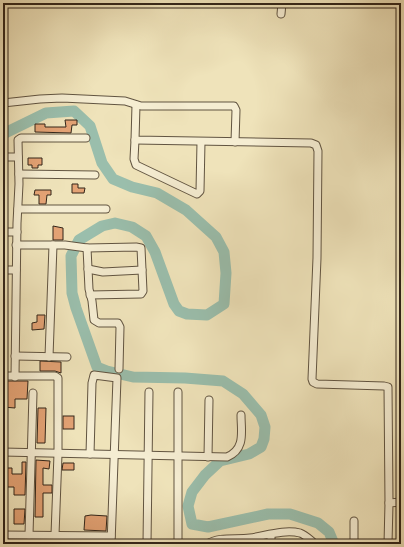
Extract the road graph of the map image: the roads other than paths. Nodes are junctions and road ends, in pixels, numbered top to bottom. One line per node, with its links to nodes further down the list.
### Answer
1 (282, 3): 2 (street)
2 (281, 14)
3 (3, 102): 4 (street)
4 (136, 105): 6 (street); 8 (street)
5 (86, 138): 10 (street)
6 (135, 140): 7 (street); 7 (street)
7 (201, 142): 8 (street)
8 (235, 142): 45 (street)
9 (3, 157): 10 (street)
10 (18, 157): 11 (street)
11 (19, 174): 12 (street); 13 (street)
12 (95, 176)
13 (18, 209): 14 (street); 16 (street)
14 (106, 209)
15 (3, 232): 16 (street)
16 (17, 232): 17 (street)
17 (16, 245): 18 (street); 22 (street)
18 (53, 245): 19 (street); 26 (street)
19 (87, 248): 20 (street); 23 (street)
20 (88, 269): 23 (street); 24 (street)
21 (3, 270): 22 (street)
22 (16, 270): 25 (street)
23 (142, 270): 24 (street)
24 (90, 295): 28 (street)
25 (15, 356): 26 (street); 30 (street)
26 (49, 357): 27 (street)
27 (67, 357)
28 (119, 369)
29 (3, 376): 30 (street)
30 (15, 377): 38 (street)
31 (149, 392): 41 (street)
32 (178, 392): 42 (street)
33 (33, 393): 37 (street)
34 (209, 400): 43 (street)
35 (241, 414): 43 (street)
36 (3, 452): 37 (street)
37 (31, 453): 38 (street); 48 (street)
38 (58, 454): 39 (street); 49 (street)
39 (90, 454): 40 (street); 40 (street)
40 (113, 455): 41 (street); 53 (street)
41 (149, 456): 42 (street); 57 (street)
42 (178, 456): 43 (street); 58 (street)
43 (208, 457)
44 (401, 502): 45 (street)
45 (389, 503): 64 (street)
46 (354, 521): 63 (street)
47 (3, 535): 48 (street)
48 (29, 535): 49 (street)
49 (55, 535): 52 (street)
50 (271, 535): 51 (street); 54 (street); 60 (street)
51 (305, 535): 61 (street); 62 (street)
52 (73, 536): 53 (street); 55 (street)
53 (111, 536): 56 (street)
54 (238, 542): 59 (street)
55 (73, 544)
56 (111, 544)
57 (147, 544)
58 (178, 544)
59 (207, 544)
60 (271, 544)
61 (305, 544)
62 (315, 544)
63 (354, 544)
64 (388, 544)

